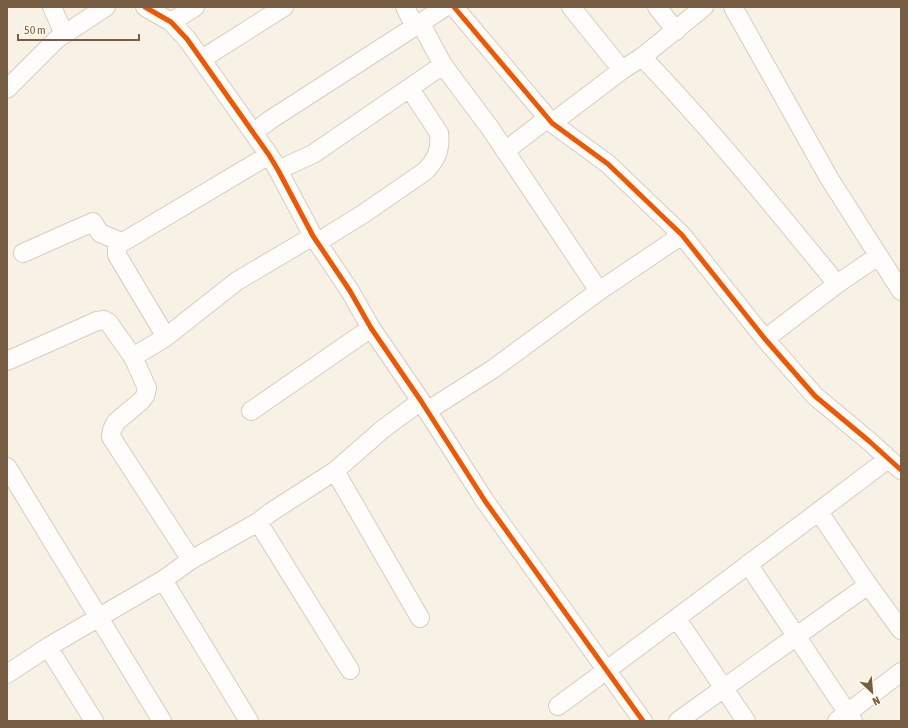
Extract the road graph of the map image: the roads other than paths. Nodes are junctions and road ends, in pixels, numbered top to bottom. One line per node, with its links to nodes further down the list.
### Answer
1 (52, 7): 16 (street)
2 (106, 7): 16 (street)
3 (145, 7): 13 (street)
4 (195, 7): 13 (street)
5 (284, 7): 18 (street)
6 (405, 7): 14 (street)
7 (445, 7): 14 (street)
8 (454, 7): 23 (street)
9 (571, 7): 20 (street)
10 (657, 7): 15 (street)
11 (704, 7): 15 (street)
12 (734, 7): 32 (street)
13 (171, 22): 18 (street)
14 (418, 25): 19 (street); 24 (street)
15 (676, 31): 17 (street)
16 (64, 34): 22 (street)
17 (642, 57): 20 (street); 33 (street)
18 (202, 59): 24 (street)
19 (443, 65): 21 (street); 25 (street)
20 (622, 70): 23 (street)
21 (410, 88): 27 (street); 29 (street)
22 (7, 89)
23 (550, 120): 25 (street); 28 (street)
24 (253, 133): 26 (street)
25 (505, 150): 34 (street)
26 (269, 155): 27 (street); 30 (street)
27 (278, 170): 29 (street)
28 (682, 235): 34 (street); 38 (street)
29 (316, 239): 36 (street); 37 (street)
30 (121, 242): 31 (street); 37 (street)
31 (23, 253)
32 (878, 256): 33 (street); 35 (street)
33 (837, 284): 38 (street)
34 (598, 291): 41 (street)
35 (901, 292)
36 (371, 328): 41 (street); 42 (street)
37 (166, 336): 39 (street)
38 (765, 339): 43 (street)
39 (133, 357): 40 (street); 48 (street)
40 (7, 360)
41 (424, 406): 45 (street); 59 (street)
42 (251, 411)
43 (894, 465): 46 (street)
44 (7, 467): 52 (street)
45 (335, 471): 47 (street); 53 (street)
46 (819, 512): 49 (street); 51 (street)
47 (258, 522): 48 (street); 58 (street)
48 (191, 560): 50 (street)
49 (748, 564): 54 (street); 56 (street)
50 (163, 580): 52 (street); 67 (street)
51 (868, 585): 55 (street); 56 (street)
52 (98, 617): 57 (street); 65 (street)
53 (420, 618)
54 (677, 619): 59 (street); 62 (street)
55 (901, 630)
56 (796, 636): 62 (street); 64 (street)
57 (48, 647): 61 (street); 66 (street)
58 (350, 670)
59 (607, 670): 63 (street); 68 (street)
60 (901, 672): 64 (street)
61 (7, 674)
62 (723, 688): 69 (street); 70 (street)
63 (558, 706)
64 (846, 718)
65 (159, 720)
66 (94, 721)
67 (249, 721)
68 (642, 721)
69 (678, 721)
70 (746, 721)

